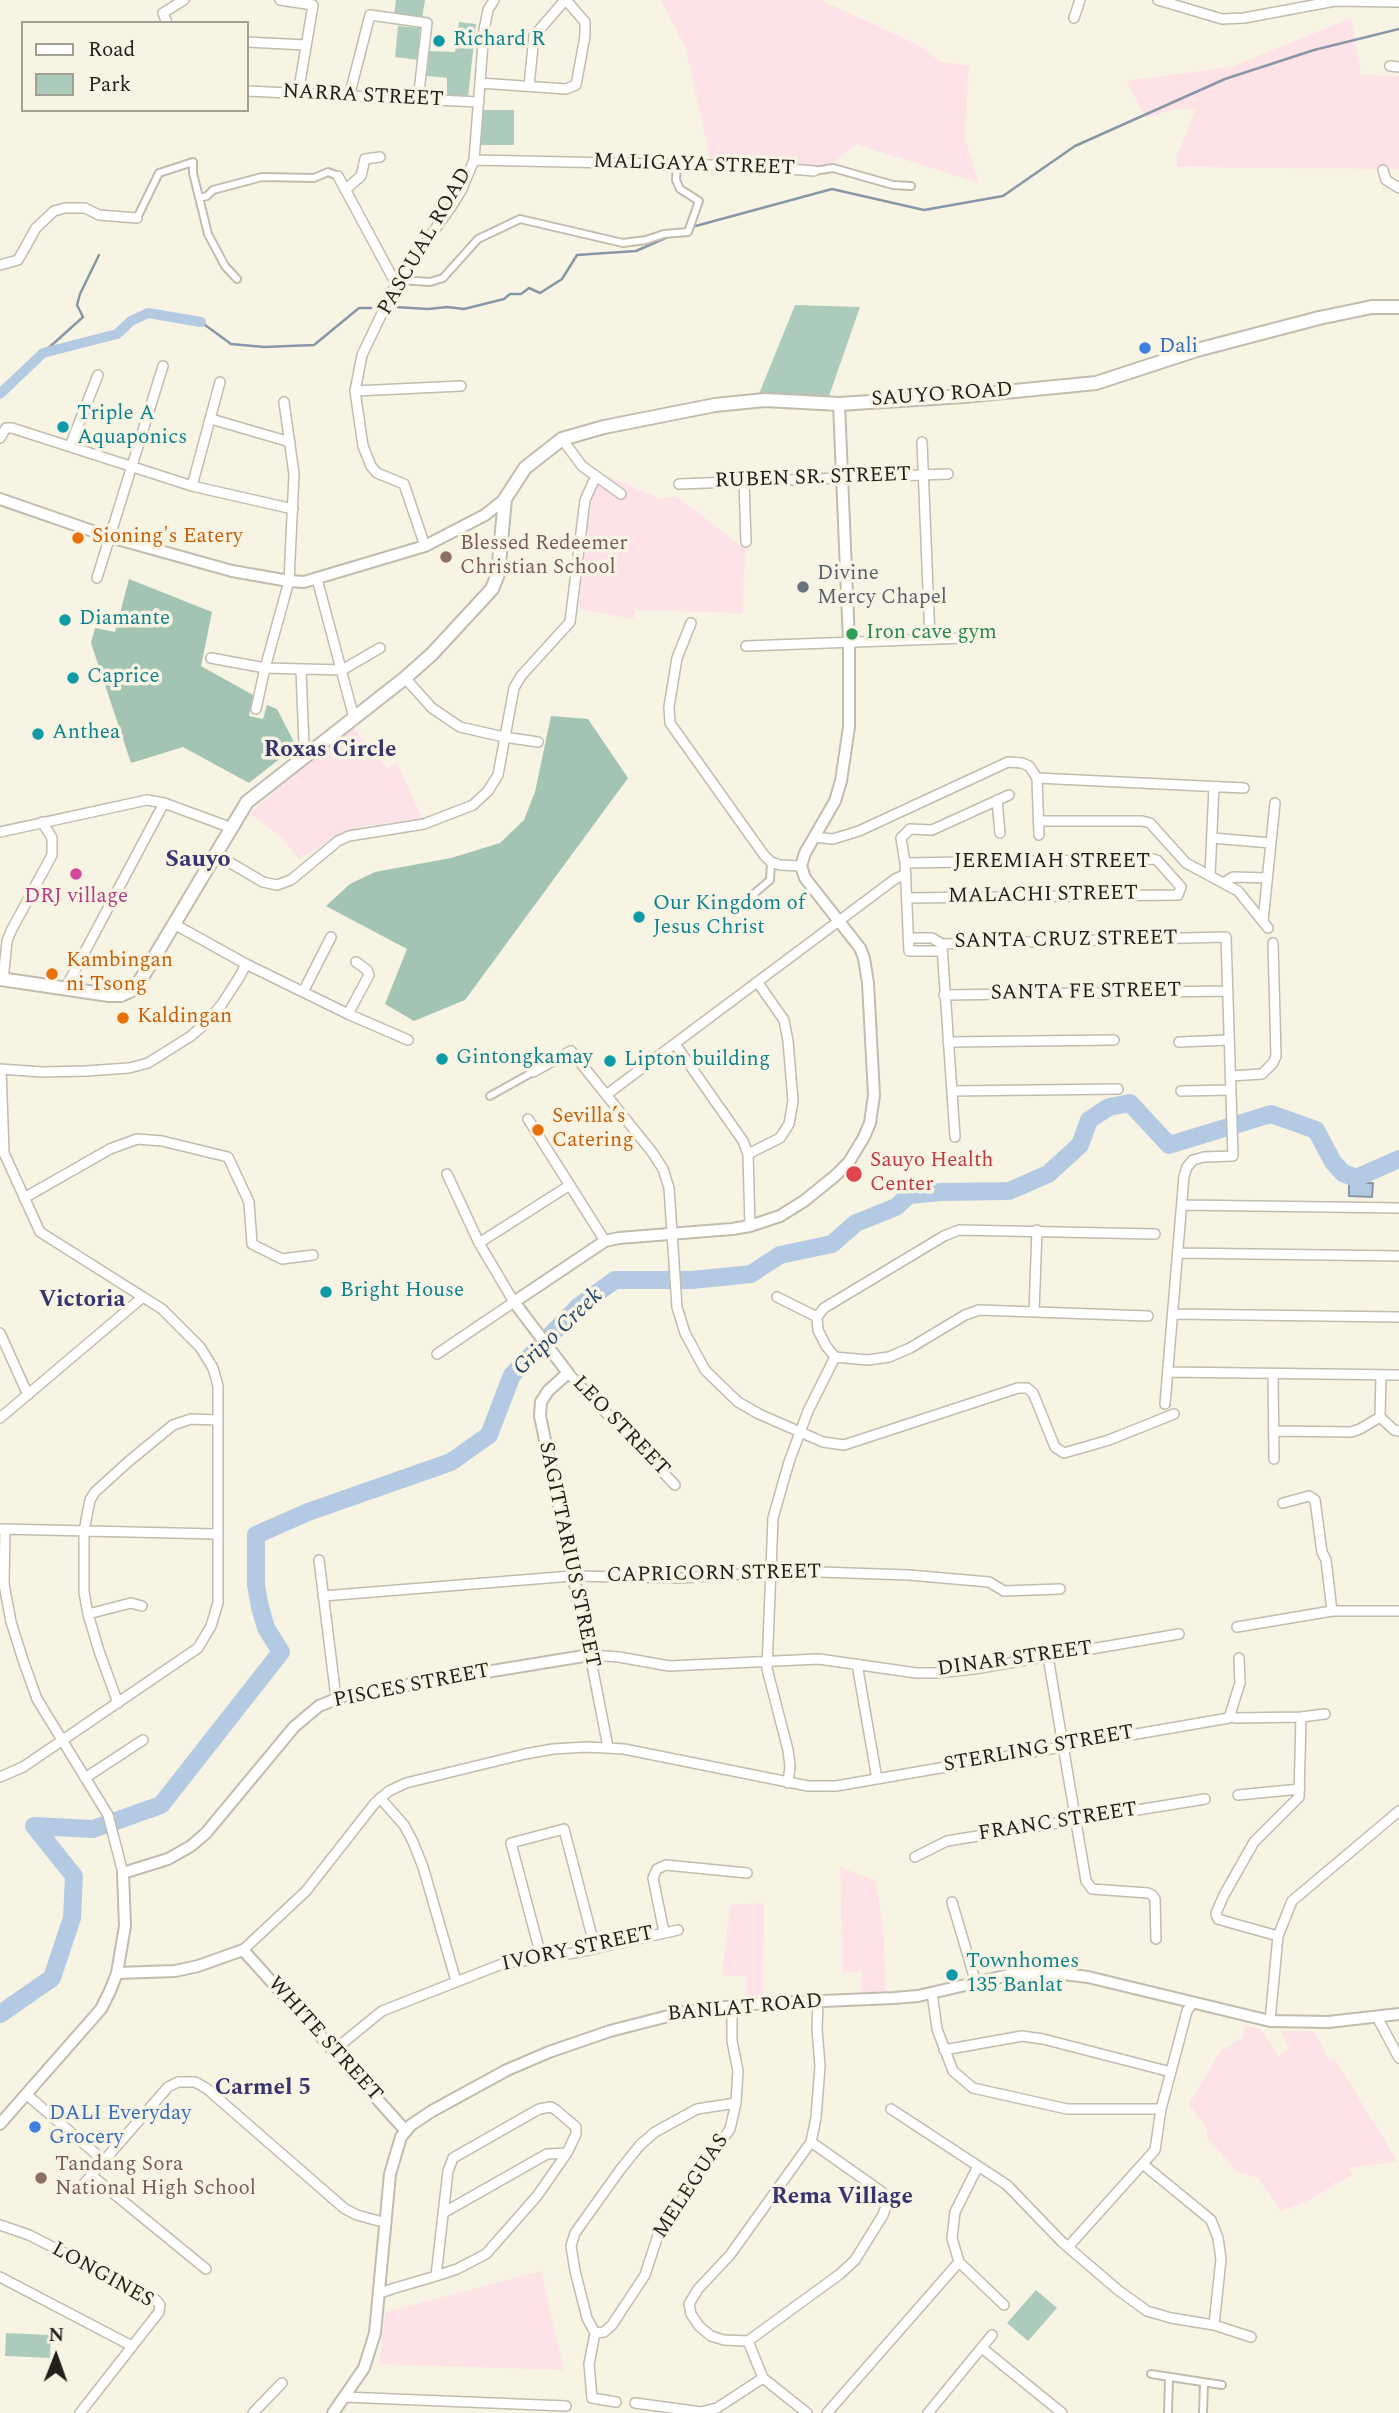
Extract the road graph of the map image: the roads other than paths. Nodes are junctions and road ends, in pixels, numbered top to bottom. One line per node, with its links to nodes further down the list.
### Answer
1 (184, 0): 8 (street)
2 (280, 0): 11 (street)
3 (494, 0): 12 (street, PASCUAL ROAD)
4 (566, 0): 13 (street); 13 (street)
5 (1080, 0): 9 (street)
6 (1158, 0): 7 (street)
7 (1399, 2)
8 (165, 18)
9 (1074, 18)
10 (248, 43): 11 (street)
11 (305, 45): 15 (street)
12 (480, 83): 13 (street); 18 (street, PASCUAL ROAD)
13 (529, 86)
14 (248, 91): 15 (street, NARRA STREET)
15 (298, 94): 16 (street, NARRA STREET)
16 (349, 97): 17 (street, NARRA STREET); 17 (street)
17 (418, 100): 18 (street, NARRA STREET)
18 (479, 102): 20 (street, PASCUAL ROAD)
19 (380, 157): 27 (street)
20 (474, 160): 21 (street, MALIGAYA STREET); 32 (street, PASCUAL ROAD)
21 (677, 164): 23 (street, MALIGAYA STREET); 32 (street)
22 (1383, 170): 26 (street)
23 (814, 171): 25 (street, MALIGAYA STREET)
24 (338, 176): 27 (street); 28 (street)
25 (911, 186)
26 (1399, 188)
27 (345, 190): 32 (street)
28 (199, 198): 29 (street); 31 (street)
29 (137, 218): 30 (street)
30 (0, 265)
31 (237, 279)
32 (398, 282): 38 (street, PASCUAL ROAD)
33 (1399, 307): 40 (main road, SAUYO ROAD)
34 (163, 366): 47 (street)
35 (98, 375): 46 (street)
36 (220, 382): 41 (street)
37 (461, 386): 38 (street)
38 (355, 391): 61 (street, PASCUAL ROAD)
39 (284, 402): 44 (street)
40 (839, 404): 43 (main road, SAUYO ROAD); 51 (street)
41 (211, 419): 44 (street); 54 (street)
42 (0, 438): 46 (street)
43 (562, 439): 50 (street); 57 (main road, SAUYO ROAD)
44 (290, 442): 58 (street)
45 (922, 442): 49 (street)
46 (70, 446): 47 (street)
47 (132, 468): 54 (street); 59 (street)
48 (948, 474): 49 (street, RUBEN SR. STREET)
49 (924, 475): 51 (street, RUBEN SR. STREET); 67 (street)
50 (595, 478): 55 (street); 78 (street)
51 (842, 478): 52 (street, RUBEN SR. STREET); 68 (street)
52 (744, 481): 53 (street, RUBEN SR. STREET); 60 (street)
53 (679, 484)
54 (191, 486): 58 (street)
55 (621, 494)
56 (0, 499): 59 (street)
57 (505, 499): 61 (street); 75 (main road)
58 (293, 509): 64 (street)
59 (110, 537): 62 (street); 64 (street)
60 (746, 542)
61 (425, 545): 63 (street)
62 (97, 578)
63 (317, 579): 64 (street); 74 (street)
64 (289, 581): 72 (street)
65 (691, 623): 98 (street)
66 (965, 638): 67 (street)
67 (930, 639): 68 (street)
68 (849, 642): 69 (street); 94 (street)
69 (746, 646)
70 (380, 648): 74 (street)
71 (211, 658): 72 (street)
72 (265, 668): 73 (street); 76 (street)
73 (302, 670): 74 (street); 80 (street)
74 (342, 670): 77 (street)
75 (405, 678): 77 (main road); 78 (street)
76 (256, 709)
77 (354, 718): 80 (main road)
78 (503, 737): 79 (street); 97 (street)
79 (538, 741)
80 (309, 754): 90 (main road)
81 (1037, 778): 82 (street); 88 (street); 94 (street)
82 (1214, 787): 83 (street); 95 (street)
83 (1244, 788)
84 (1009, 795): 85 (street)
85 (997, 800): 92 (street); 99 (street)
86 (164, 803): 89 (street); 90 (street); 120 (street)
87 (1275, 803): 96 (street)
88 (1039, 821): 93 (street); 102 (street)
89 (42, 822): 91 (street); 111 (street)
90 (232, 828): 97 (main road)
91 (0, 832)
92 (1000, 833)
93 (1039, 835)
94 (814, 837): 100 (street)
95 (1212, 838): 96 (street); 102 (street)
96 (1271, 843): 103 (street)
97 (217, 855): 109 (main road)
98 (771, 862): 100 (street); 107 (street)
99 (905, 863): 101 (street); 105 (street, JEREMIAH STREET)
100 (801, 866): 108 (street)
101 (905, 874): 106 (street); 108 (street)
102 (1210, 875): 104 (street)
103 (1267, 878): 104 (street); 104 (street)
104 (1223, 883)
105 (1178, 895): 106 (street, MALACHI STREET)
106 (906, 898): 113 (street)
107 (736, 909)
108 (840, 921): 119 (street); 148 (street)
109 (174, 924): 117 (street); 120 (main road)
110 (0, 927): 111 (street)
111 (11, 932): 118 (street)
112 (331, 937): 122 (street)
113 (908, 938): 115 (street, SANTA CRUZ STREET); 115 (street, SANTA CRUZ STREET)
114 (1273, 943): 133 (street)
115 (942, 947): 121 (street, SANTA CRUZ STREET); 123 (street)
116 (356, 962): 124 (street)
117 (246, 964): 122 (street); 131 (street)
118 (1, 980): 120 (main road)
119 (758, 983): 130 (street); 142 (street)
120 (65, 989)
121 (1228, 991): 123 (street, SANTA FE STREET); 127 (street)
122 (303, 992): 124 (street)
123 (944, 995): 128 (street)
124 (348, 1014): 125 (street)
125 (408, 1040)
126 (1114, 1040): 128 (street)
127 (1229, 1040): 129 (street); 133 (street)
128 (948, 1042): 136 (street)
129 (1179, 1042)
130 (675, 1044): 139 (street); 142 (street)
131 (0, 1069): 145 (street)
132 (533, 1072): 138 (street); 139 (street)
133 (1230, 1076): 135 (street)
134 (1118, 1089): 136 (street)
135 (1231, 1090): 137 (street); 146 (street)
136 (952, 1091): 141 (street)
137 (1181, 1091)
138 (490, 1096)
139 (606, 1096): 151 (street)
140 (528, 1119): 144 (street)
141 (955, 1137)
142 (748, 1154): 148 (street)
143 (447, 1174): 153 (street)
144 (570, 1185): 152 (street); 153 (street)
145 (24, 1198): 155 (street); 157 (street)
146 (1182, 1205): 147 (street); 154 (street)
147 (1399, 1208)
148 (750, 1226): 151 (street)
149 (1037, 1230): 150 (street); 160 (street); 163 (street)
150 (1155, 1234)
151 (672, 1235): 152 (street); 181 (street)
152 (605, 1241): 159 (street)
153 (479, 1243): 159 (street)
154 (1179, 1253): 156 (street); 161 (street)
155 (313, 1255)
156 (1399, 1256)
157 (143, 1297): 173 (street); 178 (street)
158 (777, 1297): 163 (street)
159 (514, 1303): 166 (street); 169 (street, LEO STREET)
160 (1034, 1312): 162 (street); 167 (street)
161 (1173, 1314): 164 (street); 168 (street)
162 (1148, 1316)
163 (817, 1317): 167 (street)
164 (1399, 1317)
165 (0, 1333): 173 (street)
166 (437, 1354)
167 (835, 1357): 181 (street)
168 (1168, 1372): 170 (street); 174 (street)
169 (568, 1373): 183 (street, LEO STREET); 190 (street, SAGITTARIUS STREET)
170 (1273, 1374): 171 (street); 179 (street)
171 (1381, 1375): 172 (street); 176 (street)
172 (1399, 1375)
173 (28, 1395): 177 (street)
174 (1165, 1404)
175 (1174, 1414): 181 (street)
176 (1380, 1417): 179 (street); 180 (street)
177 (0, 1418)
178 (218, 1420): 186 (street); 187 (street)
179 (1274, 1431): 182 (street)
180 (1399, 1431)
181 (799, 1432): 189 (street)
182 (1274, 1459)
183 (675, 1485)
184 (1283, 1503): 194 (street)
185 (2, 1529): 186 (street); 210 (street)
186 (84, 1531): 187 (street); 196 (street)
187 (216, 1534): 205 (street)
188 (318, 1560): 192 (street)
189 (771, 1572): 190 (street, CAPRICORN STREET); 191 (street, CAPRICORN STREET); 202 (street)
190 (572, 1576): 192 (street, CAPRICORN STREET); 199 (street, SAGITTARIUS STREET)
191 (1060, 1589)
192 (323, 1596): 204 (street)
193 (142, 1606): 196 (street)
194 (1332, 1611): 195 (street); 197 (street)
195 (1399, 1611)
196 (88, 1614): 205 (street)
197 (1237, 1627)
198 (1179, 1634): 200 (street, DINAR STREET)
199 (590, 1655): 202 (street, PISCES STREET); 204 (street, PISCES STREET); 212 (street, SAGITTARIUS STREET)
200 (1048, 1657): 203 (street, DINAR STREET); 211 (street)
201 (1239, 1658): 211 (street, STERLING STREET)
202 (767, 1660): 203 (street, DINAR STREET); 216 (street)
203 (857, 1664): 215 (street)
204 (336, 1698): 224 (street, PISCES STREET)
205 (118, 1703): 210 (street)
206 (1325, 1714): 207 (street)
207 (1301, 1717): 208 (street); 217 (street)
208 (1235, 1718)
209 (143, 1740): 214 (street)
210 (62, 1742): 213 (street); 214 (street)
211 (1063, 1746): 215 (street, STERLING STREET); 222 (street)
212 (608, 1747): 216 (street, STERLING STREET); 219 (street, STERLING STREET)
213 (0, 1777)
214 (85, 1778): 224 (street)
215 (877, 1779): 216 (street, STERLING STREET)
216 (788, 1783)
217 (1300, 1789): 218 (street); 229 (street)
218 (1238, 1796)
219 (380, 1798): 232 (street); 235 (street)
220 (1205, 1799): 222 (street, FRANC STREET)
221 (1399, 1811): 229 (street)
222 (1076, 1821): 223 (street, FRANC STREET); 230 (street)
223 (915, 1857)
224 (123, 1873): 234 (street)
225 (747, 1873): 228 (street)
226 (952, 1902): 236 (street)
227 (678, 1930): 228 (street, IVORY STREET)
228 (664, 1932): 231 (street, IVORY STREET)
229 (1279, 1936): 243 (street)
230 (1156, 1939)
231 (595, 1948): 233 (street, IVORY STREET); 233 (street)
232 (243, 1950): 234 (street); 245 (street, WHITE STREET)
233 (541, 1956): 235 (street, IVORY STREET)
234 (117, 1973): 248 (street)
235 (456, 1981): 245 (street, IVORY STREET)
236 (976, 1983): 237 (street, BANLAT ROAD); 239 (street, BANLAT ROAD)
237 (932, 1993): 238 (street, BANLAT ROAD); 244 (street)
238 (818, 2002): 240 (street, BANLAT ROAD); 254 (street)
239 (1192, 2004): 243 (street, BANLAT ROAD); 247 (street)
240 (732, 2006): 249 (street, MELEGUAS); 253 (street, BANLAT ROAD)
241 (1399, 2014): 242 (street, BANLAT ROAD)
242 (1377, 2017): 243 (street, BANLAT ROAD); 246 (street)
243 (1270, 2021)
244 (944, 2050): 247 (street); 251 (street)
245 (333, 2051): 253 (street, WHITE STREET)
246 (1399, 2058)
247 (1171, 2072): 251 (street)
248 (26, 2094): 252 (street); 256 (street)
249 (736, 2103): 272 (street, MELEGUAS); 272 (street)
250 (891, 2109): 258 (street)
251 (1161, 2109): 257 (street)
252 (0, 2124)
253 (405, 2130): 262 (street)
254 (811, 2142): 275 (street); 275 (street)
255 (567, 2153): 261 (street); 261 (street); 267 (street)
256 (103, 2160): 259 (street); 262 (street)
257 (1144, 2165): 264 (street); 271 (street)
258 (978, 2166): 264 (street); 265 (street)
259 (91, 2175): 260 (street); 266 (street)
260 (82, 2186)
261 (443, 2213): 267 (street)
262 (386, 2223): 269 (street)
263 (0, 2225): 276 (street, LONGINES)
264 (1068, 2247): 271 (street)
265 (959, 2262): 270 (street); 292 (street)
266 (206, 2269)
267 (436, 2276): 269 (street)
268 (0, 2277): 276 (street)
269 (380, 2293): 284 (street)
270 (1004, 2305)
271 (1214, 2325): 274 (street)
272 (595, 2333): 285 (street)
273 (992, 2335): 277 (street)
274 (1251, 2337)
275 (748, 2341): 279 (street)
276 (132, 2346): 288 (street, LONGINES)
277 (982, 2348): 293 (street); 294 (street)
278 (1152, 2374): 280 (street)
279 (763, 2378): 286 (street); 291 (street)
280 (1169, 2378): 282 (street); 295 (street)
281 (282, 2383): 289 (street)
282 (1204, 2384): 283 (street); 296 (street)
283 (1222, 2385)
284 (344, 2397): 287 (street); 290 (street)
285 (616, 2403)
286 (635, 2403)
287 (566, 2406)
288 (80, 2413)
289 (253, 2413)
290 (333, 2413)
291 (807, 2413)
292 (827, 2413)
293 (928, 2413)
294 (1062, 2413)
295 (1168, 2413)
296 (1203, 2413)

